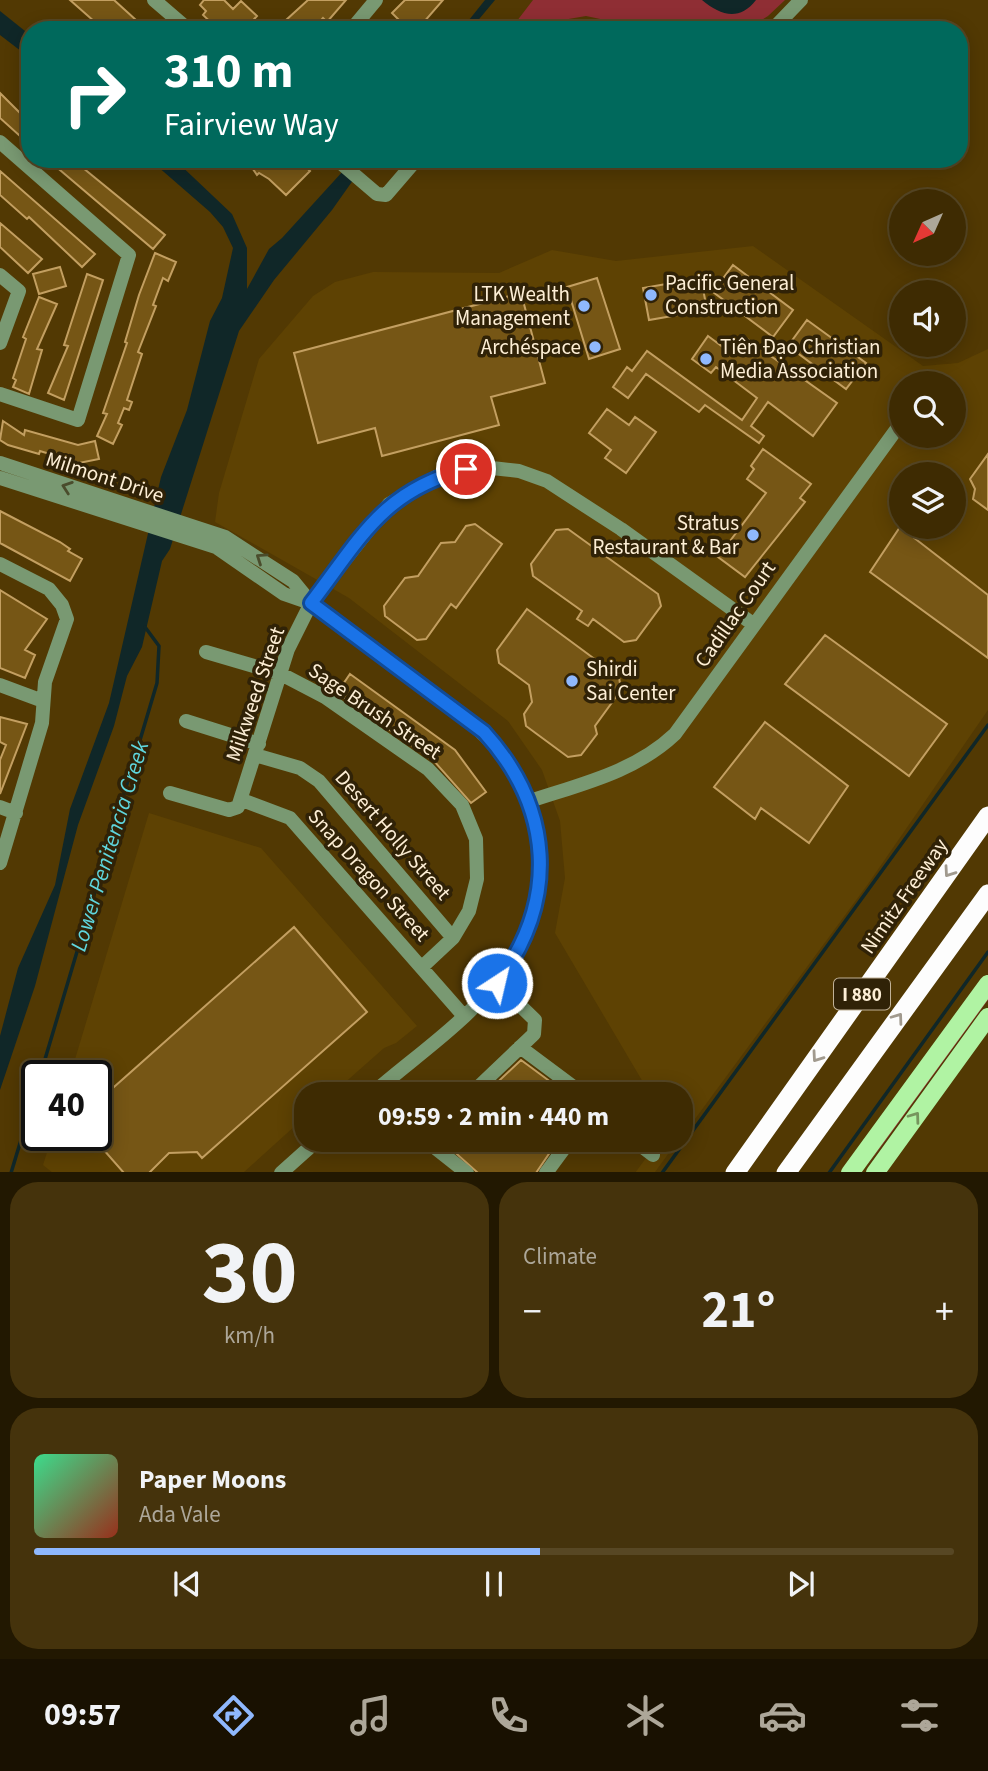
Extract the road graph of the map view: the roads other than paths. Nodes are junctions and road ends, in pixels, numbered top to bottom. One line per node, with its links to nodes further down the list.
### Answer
1 (154, 0): 4 (street)
2 (376, 0): 6 (street)
3 (801, 0): 7 (street)
4 (171, 5): 5 (street)
5 (182, 21)
6 (358, 21)
7 (781, 21)
8 (0, 142): 9 (street)
9 (21, 160)
10 (30, 168): 15 (street)
11 (346, 168): 12 (street)
12 (409, 168)
13 (0, 275): 14 (street)
14 (0, 343)
15 (0, 394)
16 (889, 439): 22 (street, Cadillac Court)
17 (0, 463): 19 (street, Milmont Drive, one-way to 17)
18 (0, 478): 19 (street, Milmont Drive)
19 (130, 514): 21 (street, Milmont Drive)
20 (0, 564): 26 (street)
21 (311, 603): 22 (street, Milkweed Street); 24 (street, Milkweed Street); 31 (street, Milmont Drive)
22 (753, 624): 31 (street, Cadillac Court)
23 (206, 652): 24 (street, Sage Brush Street)
24 (281, 674): 28 (street, Milkweed Street); 37 (street, Sage Brush Street)
25 (0, 685): 26 (street)
26 (43, 701): 33 (street)
27 (186, 721): 28 (street, Desert Holly Street)
28 (257, 750): 30 (street, Milkweed Street); 37 (street, Desert Holly Street)
29 (170, 793): 30 (street)
30 (242, 800): 38 (street, Snap Dragon Street)
31 (530, 801): 39 (street, Milmont Drive)
32 (0, 807): 33 (street)
33 (16, 813): 35 (street)
34 (988, 816): 55 (highway, Nimitz Freeway / I 880, one-way to 55)
35 (0, 863)
36 (988, 894): 56 (highway, I 880, one-way to 36)
37 (453, 938): 38 (street, Sage Brush Street)
38 (422, 967): 41 (street, Snap Dragon Street)
39 (497, 983): 41 (street, Milmont Drive); 43 (street)
40 (988, 984): 57 (main road)
41 (463, 1015): 44 (street, Milmont Drive)
42 (988, 1017): 58 (main road, one-way to 42)
43 (520, 1047): 45 (street); 46 (street)
44 (387, 1082)
45 (484, 1082)
46 (567, 1082)
47 (304, 1152): 52 (street)
48 (441, 1152): 53 (street)
49 (561, 1152): 54 (street)
50 (649, 1152): 51 (street)
51 (653, 1155)
52 (281, 1172)
53 (467, 1172)
54 (546, 1172)
55 (735, 1172)
56 (786, 1172)
57 (850, 1172)
58 (875, 1172)

